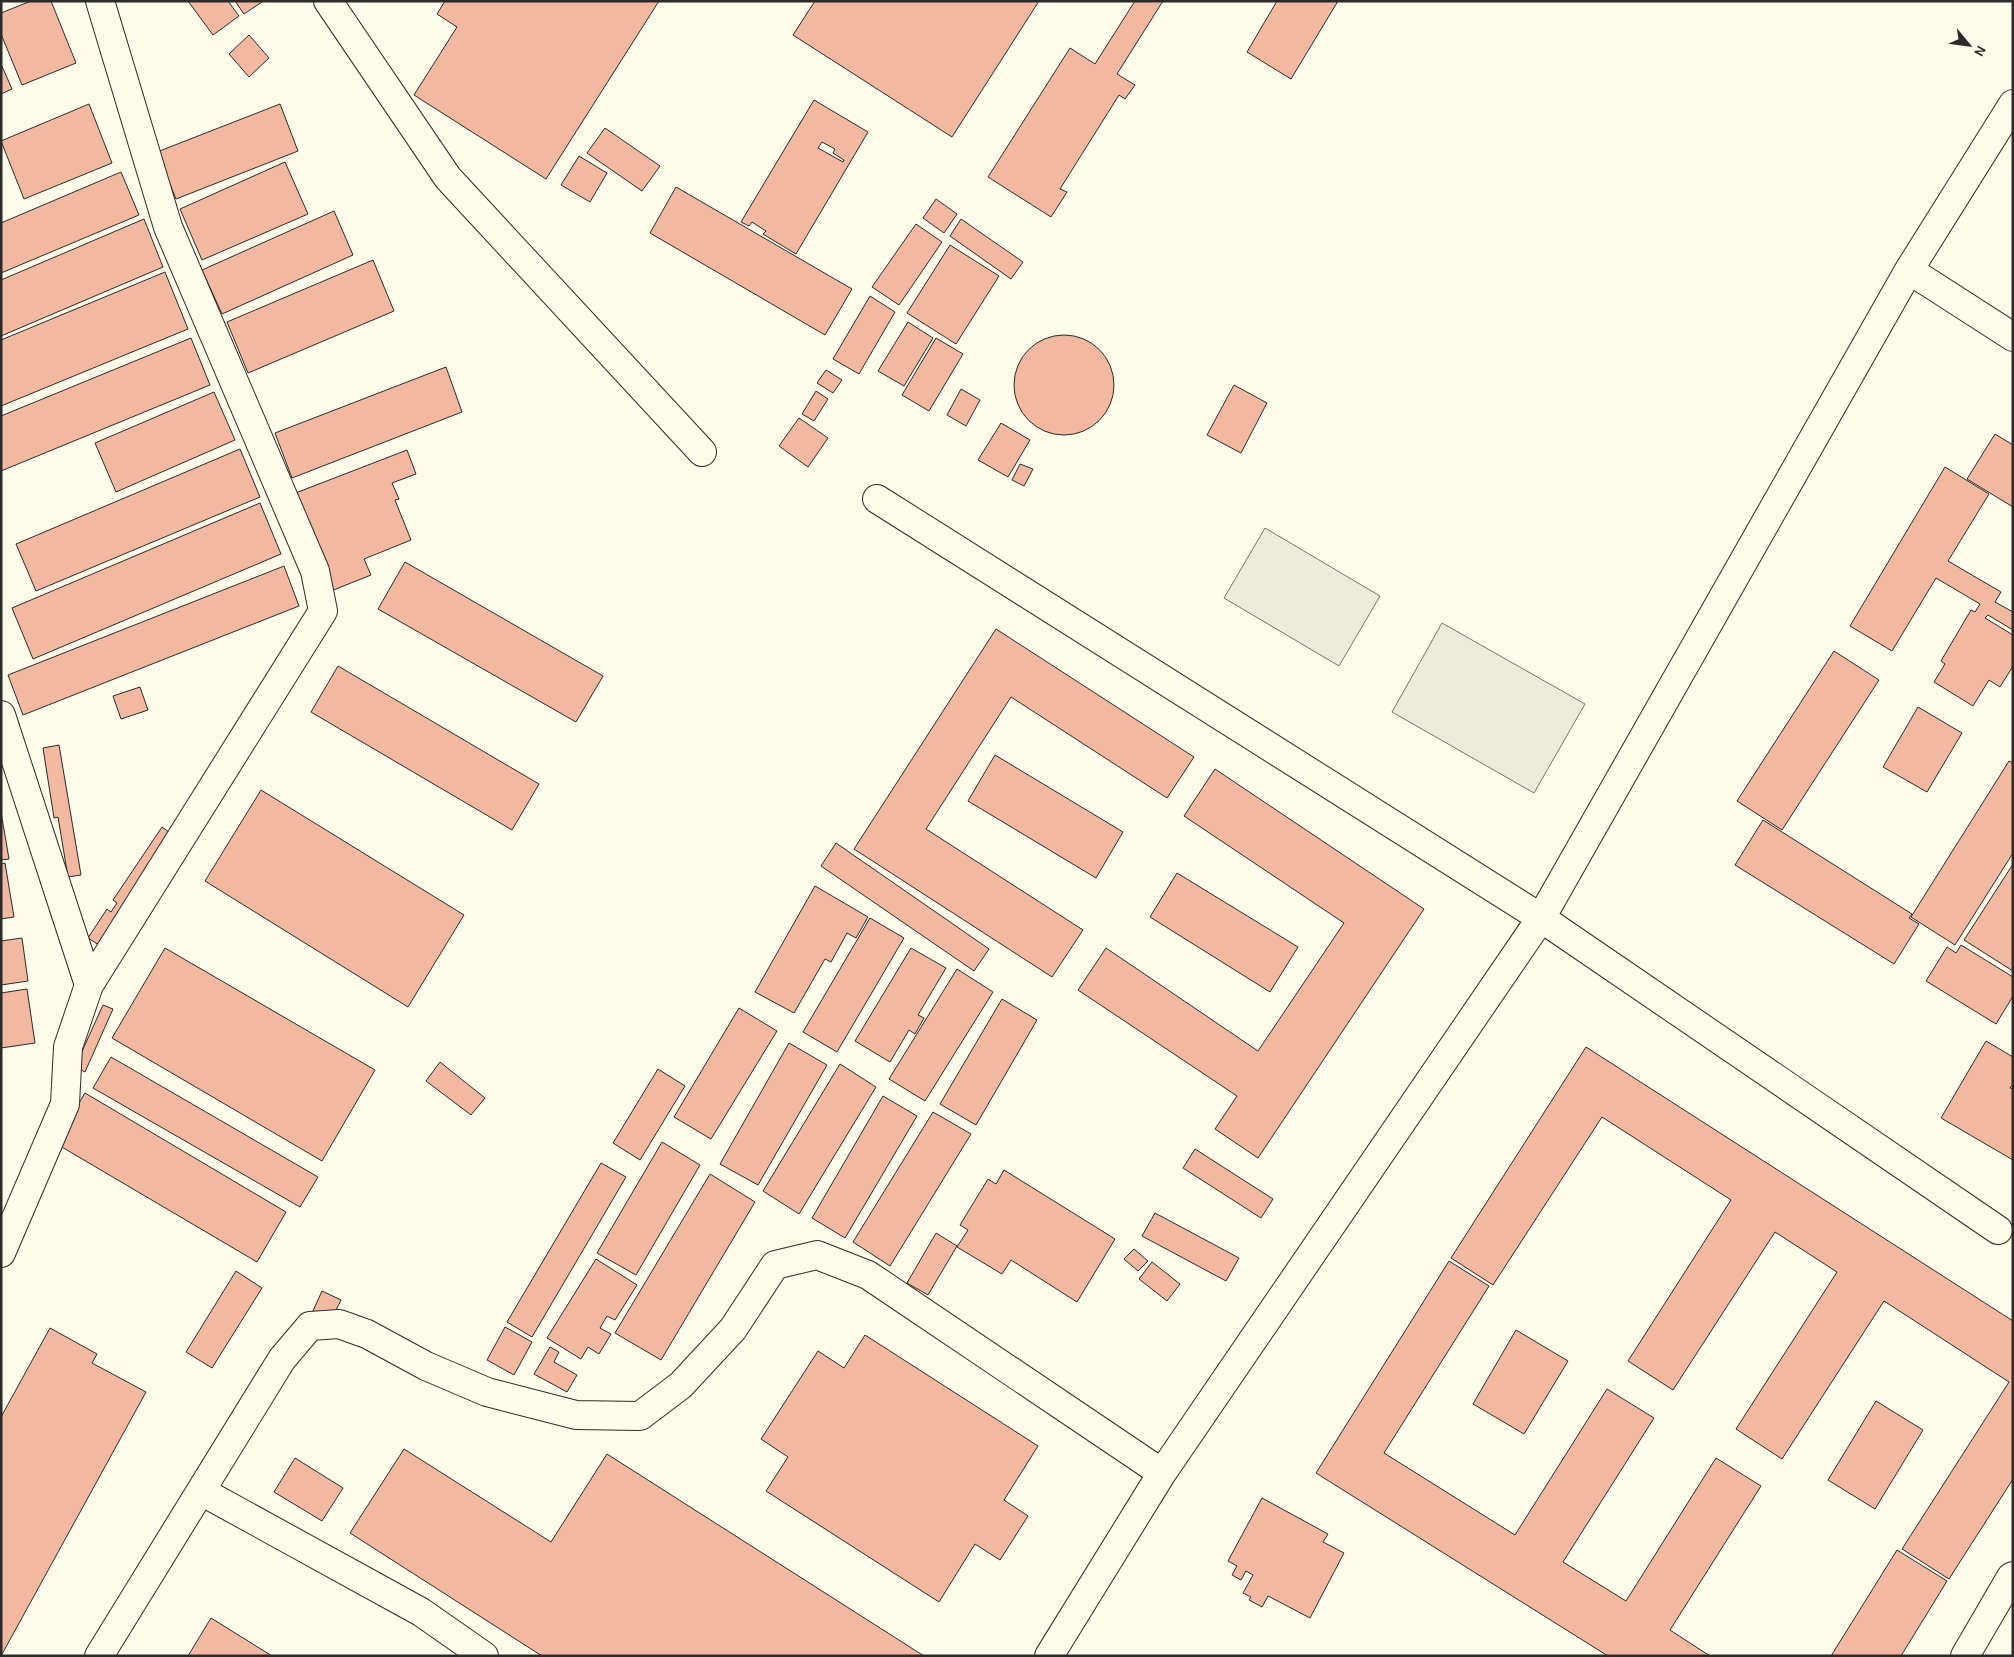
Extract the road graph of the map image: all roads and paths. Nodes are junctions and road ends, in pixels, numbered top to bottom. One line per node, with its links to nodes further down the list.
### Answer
1 (100, 1): 10 (street)
2 (328, 1): 6 (street)
3 (2013, 104): 4 (street)
4 (1909, 270): 5 (street); 9 (street)
5 (2013, 337)
6 (702, 452)
7 (877, 499): 9 (street)
8 (1, 714): 10 (street)
9 (1541, 918): 11 (street); 13 (street)
10 (89, 985): 12 (street)
11 (1998, 1230)
12 (1, 1252)
13 (1162, 1473): 14 (street); 18 (street)
14 (200, 1491): 16 (street); 17 (street)
15 (2013, 1576): 19 (street)
16 (99, 1656)
17 (484, 1656)
18 (1049, 1656)
19 (1964, 1656)

